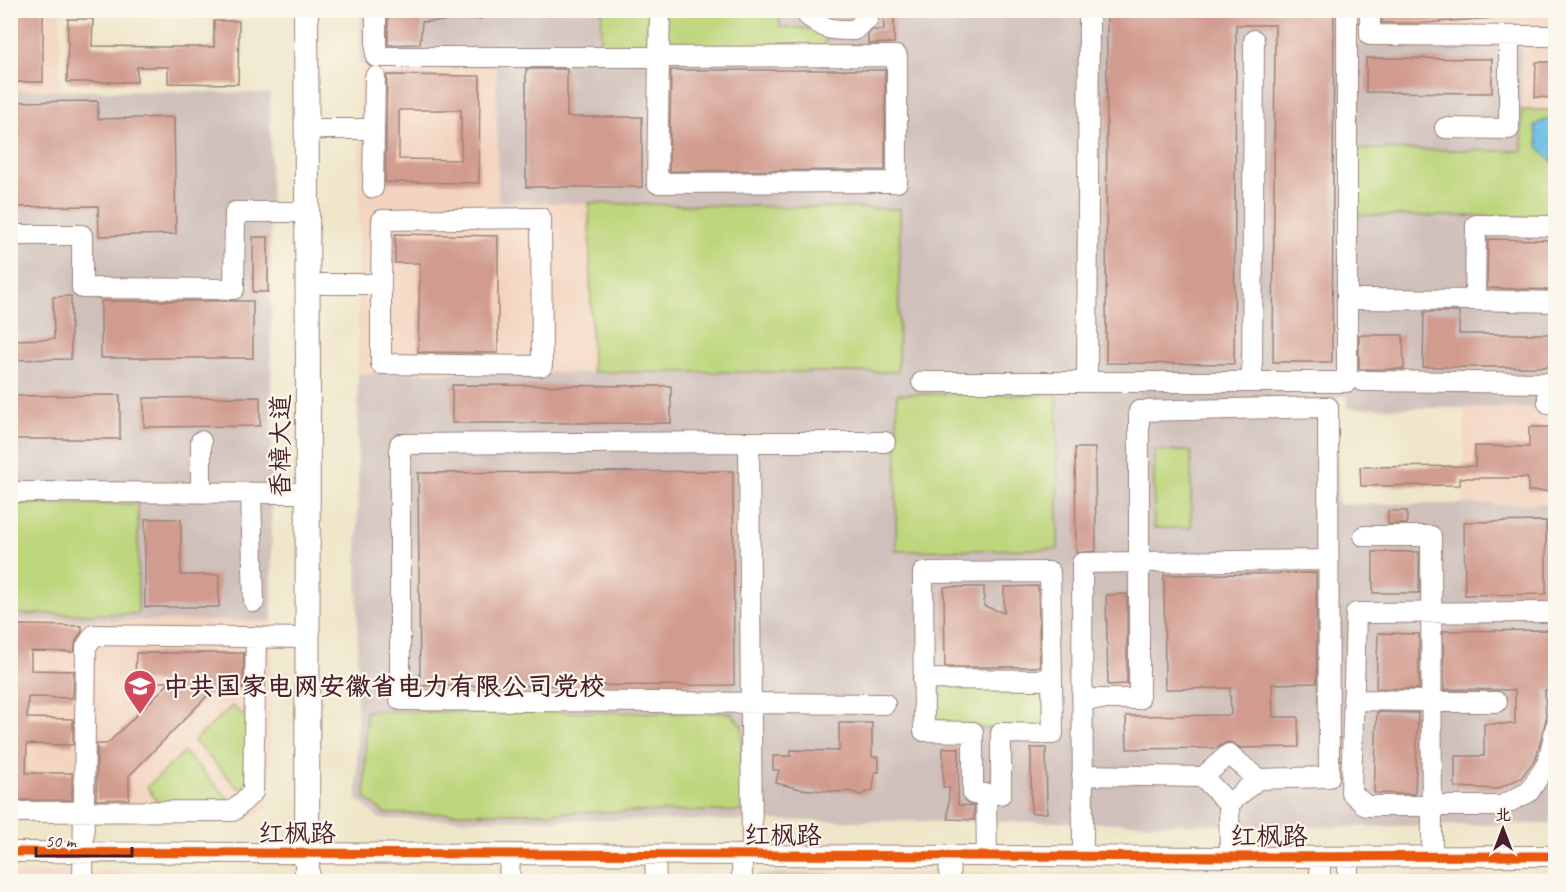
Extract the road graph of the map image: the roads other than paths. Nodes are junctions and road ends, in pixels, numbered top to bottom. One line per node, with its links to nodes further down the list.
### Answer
1 (306, 10): 21 (main road, 香樟大道)
2 (322, 10): 18 (main road, 香樟大道)
3 (376, 10): 15 (street)
4 (660, 10): 15 (street)
5 (808, 10): 10 (street)
6 (868, 10): 10 (street)
7 (1089, 10): 29 (street)
8 (1347, 10): 32 (street)
9 (1370, 10): 11 (street)
10 (840, 30): 14 (street)
11 (1509, 36): 12 (street); 17 (street)
12 (1556, 36)
13 (1254, 40): 32 (street)
14 (841, 56): 15 (street); 15 (street)
15 (659, 57)
16 (375, 77): 19 (street)
17 (1445, 128)
18 (322, 129): 19 (street); 24 (main road, 香樟大道)
19 (374, 129): 20 (street)
20 (373, 188)
21 (307, 212): 23 (street); 40 (main road, 香樟大道)
22 (1556, 226): 27 (street)
23 (10, 235)
24 (322, 284): 25 (street); 70 (main road, 香樟大道)
25 (381, 284): 25 (street)
26 (1361, 299): 27 (street)
27 (1475, 300): 28 (street)
28 (1556, 302)
29 (1087, 381): 31 (street); 32 (street)
30 (1362, 381): 33 (street)
31 (922, 382)
32 (1252, 382)
33 (1556, 404)
34 (201, 441): 38 (street)
35 (749, 442): 36 (street); 55 (street); 55 (street)
36 (885, 442)
37 (10, 492): 38 (street)
38 (201, 493): 39 (street)
39 (251, 493): 40 (street); 44 (street)
40 (308, 493): 48 (main road, 香樟大道)
41 (1364, 536): 45 (street)
42 (1328, 560): 43 (street); 43 (street); 62 (street)
43 (1139, 562): 51 (street); 51 (street)
44 (254, 602)
45 (1431, 612): 46 (street); 52 (street); 53 (street)
46 (1556, 612)
47 (256, 638): 48 (street); 67 (street); 67 (street)
48 (308, 639): 70 (main road, 香樟大道)
49 (923, 679): 50 (street); 50 (street); 58 (street)
50 (1052, 680): 59 (street)
51 (1082, 699): 60 (street)
52 (1353, 700): 53 (street); 65 (street)
53 (1431, 701): 54 (street); 65 (street)
54 (1497, 702)
55 (751, 703): 56 (street); 73 (street)
56 (885, 704)
57 (1556, 726): 65 (street)
58 (974, 732): 59 (street); 63 (street)
59 (1001, 733): 63 (street)
60 (1082, 775): 61 (street); 76 (street)
61 (1203, 777): 62 (street); 64 (street)
62 (1258, 779): 64 (street)
63 (986, 794): 75 (street)
64 (1229, 804): 78 (street)
65 (1431, 806): 81 (street)
66 (10, 812): 67 (street)
67 (84, 813): 69 (street)
68 (10, 852): 69 (street, 红枫路)
69 (83, 852): 70 (street, 红枫路); 82 (street)
70 (314, 854): 71 (street, 红枫路); 83 (main road, 香樟大道); 84 (main road, 香樟大道)
71 (510, 855): 72 (street, 红枫路); 85 (street)
72 (655, 855): 73 (street, 红枫路); 86 (street)
73 (747, 855): 74 (street, 红枫路); 87 (street)
74 (950, 856): 75 (street, 红枫路); 88 (street)
75 (987, 856): 76 (street, 红枫路)
76 (1083, 856): 78 (street, 红枫路)
77 (1556, 856): 81 (street, 红枫路)
78 (1230, 857): 79 (street, 红枫路)
79 (1320, 857): 80 (street, 红枫路); 89 (street)
80 (1348, 857): 81 (street, 红枫路); 90 (street)
81 (1432, 857)
82 (83, 882)
83 (307, 882)
84 (321, 882)
85 (509, 882)
86 (656, 882)
87 (742, 882)
88 (949, 882)
89 (1320, 882)
90 (1348, 882)

